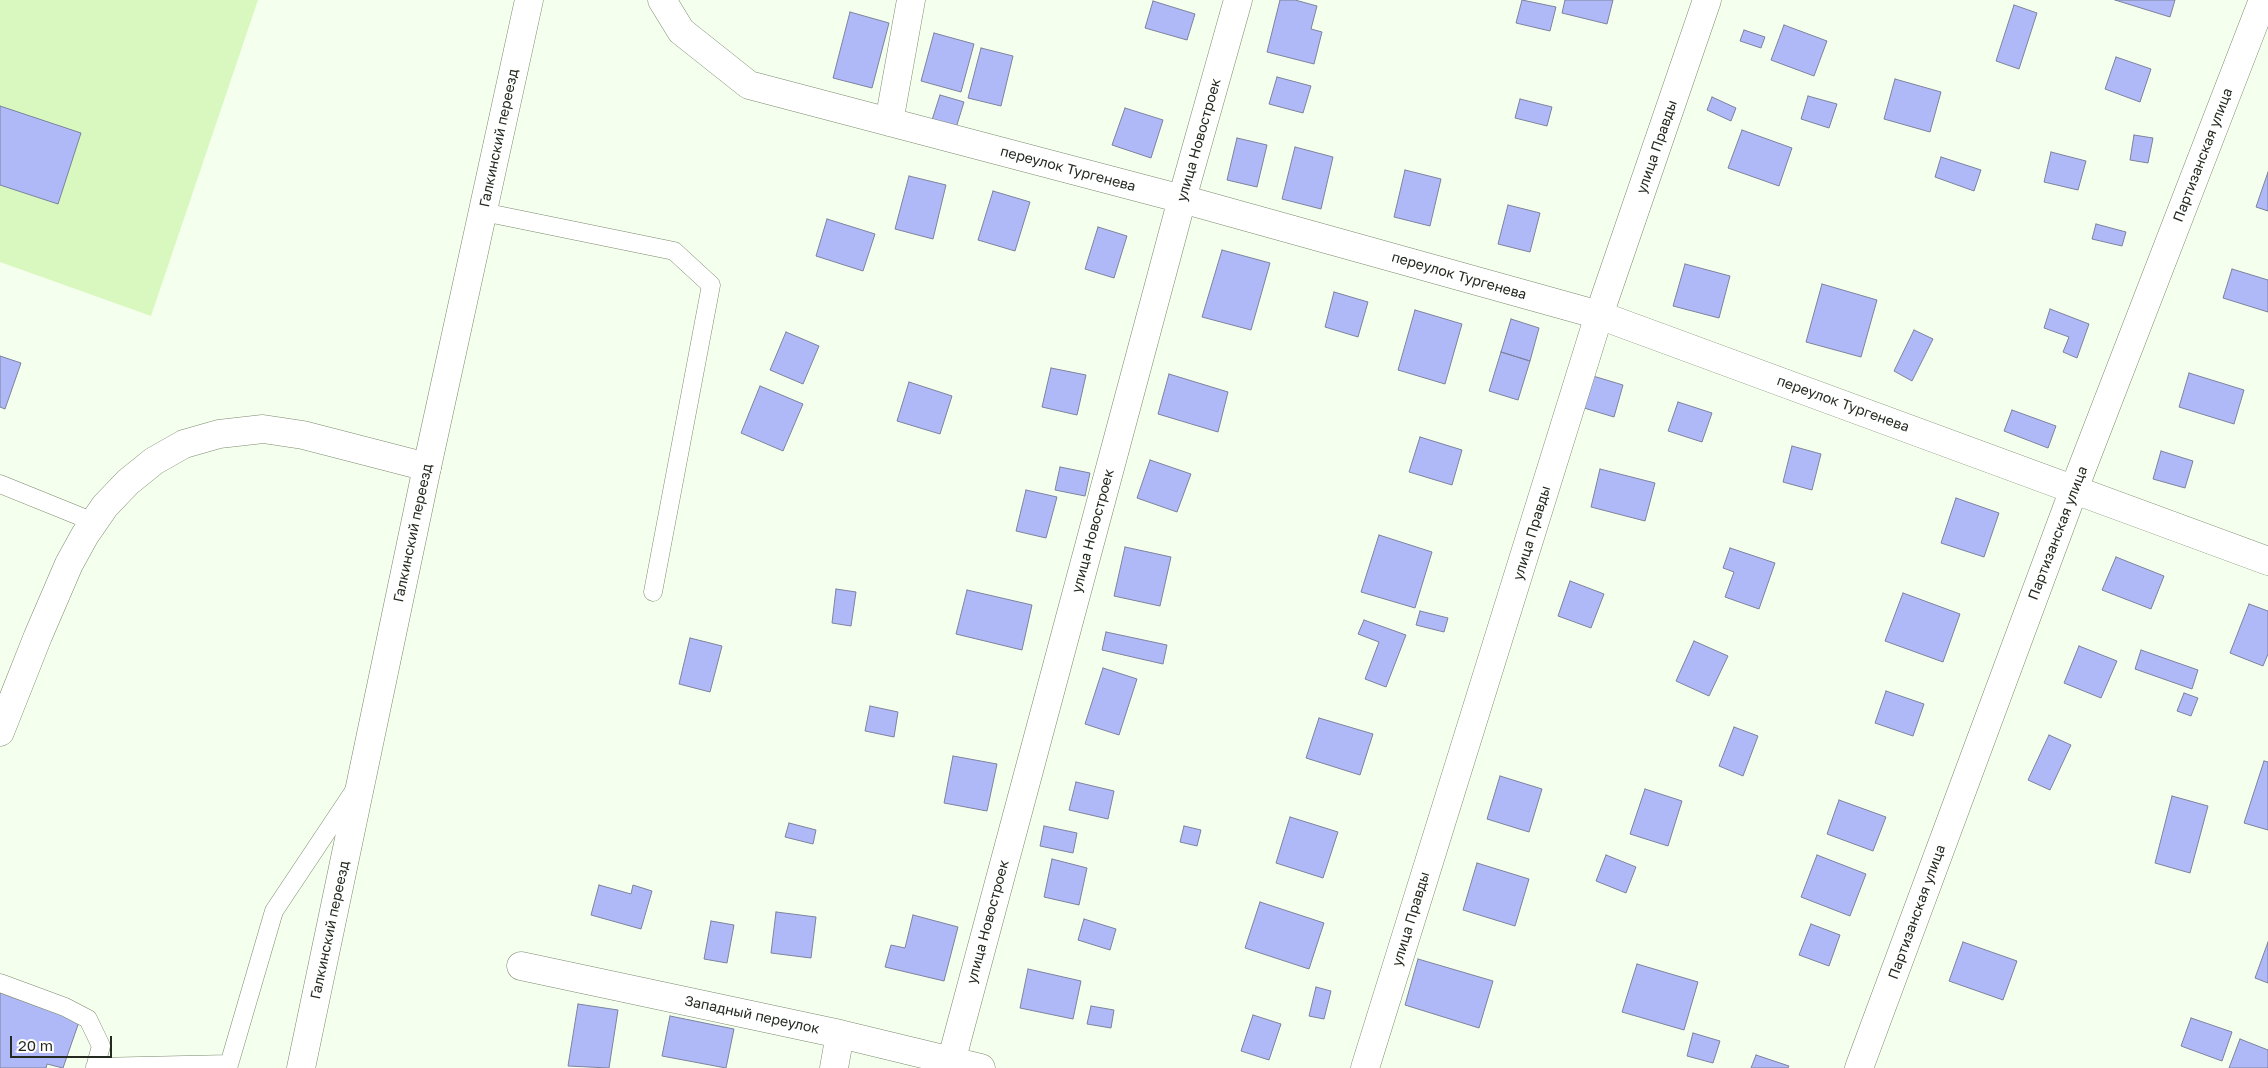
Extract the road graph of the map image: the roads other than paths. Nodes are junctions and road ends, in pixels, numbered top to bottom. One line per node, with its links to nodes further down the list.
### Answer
1 (530, 0): 9 (street, Галкинский переезд)
2 (662, 0): 7 (street, переулок Тургенева)
3 (910, 0): 7 (street)
4 (1238, 0): 8 (street, улица Новостроек)
5 (1707, 0): 10 (street, улица Правды)
6 (2263, 0): 13 (street, Партизанская улица)
7 (888, 122): 8 (street, переулок Тургенева)
8 (1182, 199): 10 (street, переулок Тургенева); 22 (street, улица Новостроек)
9 (483, 212): 11 (street, Галкинский переезд); 16 (lane)
10 (1599, 315): 13 (street, переулок Тургенева); 28 (street, улица Правды)
11 (426, 467): 14 (street); 18 (street, Галкинский переезд)
12 (0, 484): 14 (lane)
13 (2074, 489): 15 (street, переулок Тургенева); 29 (street, Партизанская улица)
14 (94, 522): 17 (street)
15 (2268, 561)
16 (653, 592)
17 (0, 732)
18 (361, 780): 23 (lane); 25 (street, Галкинский переезд)
19 (521, 966): 21 (street, Западный переулок)
20 (0, 983): 24 (lane)
21 (840, 1034): 22 (street, Западный переулок); 26 (street)
22 (951, 1062): 27 (street, Западный переулок)
23 (229, 1066): 24 (lane)
24 (95, 1068)
25 (301, 1068)
26 (834, 1068)
27 (981, 1068)
28 (1365, 1068)
29 (1859, 1068)

